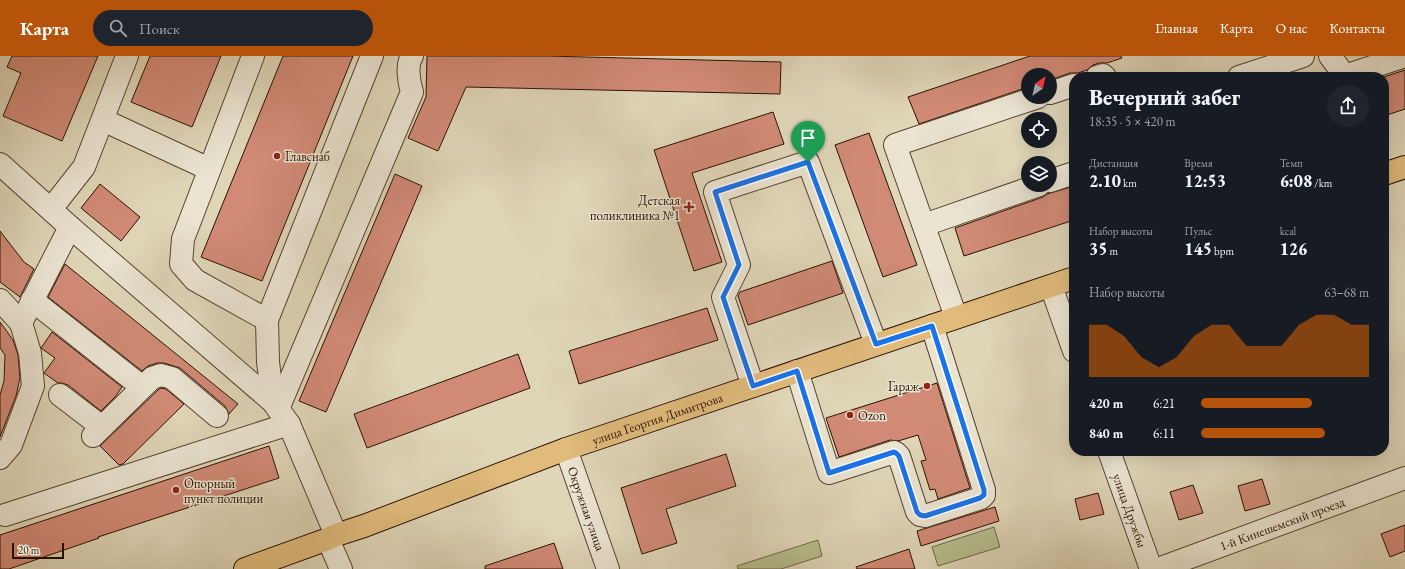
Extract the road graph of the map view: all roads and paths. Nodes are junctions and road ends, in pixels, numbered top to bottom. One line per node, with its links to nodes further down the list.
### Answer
1 (127, 56): 13 (street)
2 (253, 56): 16 (street)
3 (372, 56): 29 (street)
4 (412, 56): 38 (street)
5 (1303, 56): 9 (street)
6 (1330, 56): 8 (street)
7 (1404, 56): 8 (street)
8 (1345, 70)
9 (1254, 72)
10 (1069, 87): 11 (street)
11 (1057, 91)
12 (1021, 103): 22 (street)
13 (103, 120): 16 (street); 21 (street)
14 (0, 164): 21 (street)
15 (1405, 167): 17 (main road)
16 (209, 169): 29 (street)
17 (1389, 172)
18 (1069, 175): 19 (street)
19 (1057, 179)
20 (1021, 191): 22 (street)
21 (51, 208): 23 (street)
22 (924, 225): 28 (street)
23 (70, 227): 27 (street); 38 (street)
24 (1069, 280): 25 (main road, улица Георгия Димитрова)
25 (1051, 286): 28 (main road, улица Георгия Димитрова); 32 (street)
26 (0, 300): 30 (street)
27 (32, 300): 30 (street); 36 (street)
28 (956, 318): 31 (main road, улица Георгия Димитрова)
29 (267, 320): 38 (street)
30 (21, 323): 42 (street)
31 (932, 326): 33 (main road, улица Георгия Димитрова); 34 (street)
32 (1069, 337)
33 (876, 344): 34 (main road, улица Георгия Димитрова); 35 (street)
34 (797, 371): 35 (main road, улица Георгия Димитрова)
35 (753, 386): 40 (main road, улица Георгия Димитрова)
36 (142, 387): 37 (street); 39 (street)
37 (60, 395)
38 (280, 412): 44 (street); 45 (street)
39 (218, 416)
40 (566, 449): 45 (main road, улица Георгия Димитрова); 48 (street, Окружная улица)
41 (1111, 456): 49 (street, улица Дружбы)
42 (0, 458)
43 (1405, 478): 50 (street, 1-й Кинешемский проезд)
44 (5, 515)
45 (332, 537): 46 (main road, улица Георгия Димитрова); 47 (street)
46 (252, 568)
47 (341, 569)
48 (608, 569)
49 (1151, 569)
50 (1158, 569)

